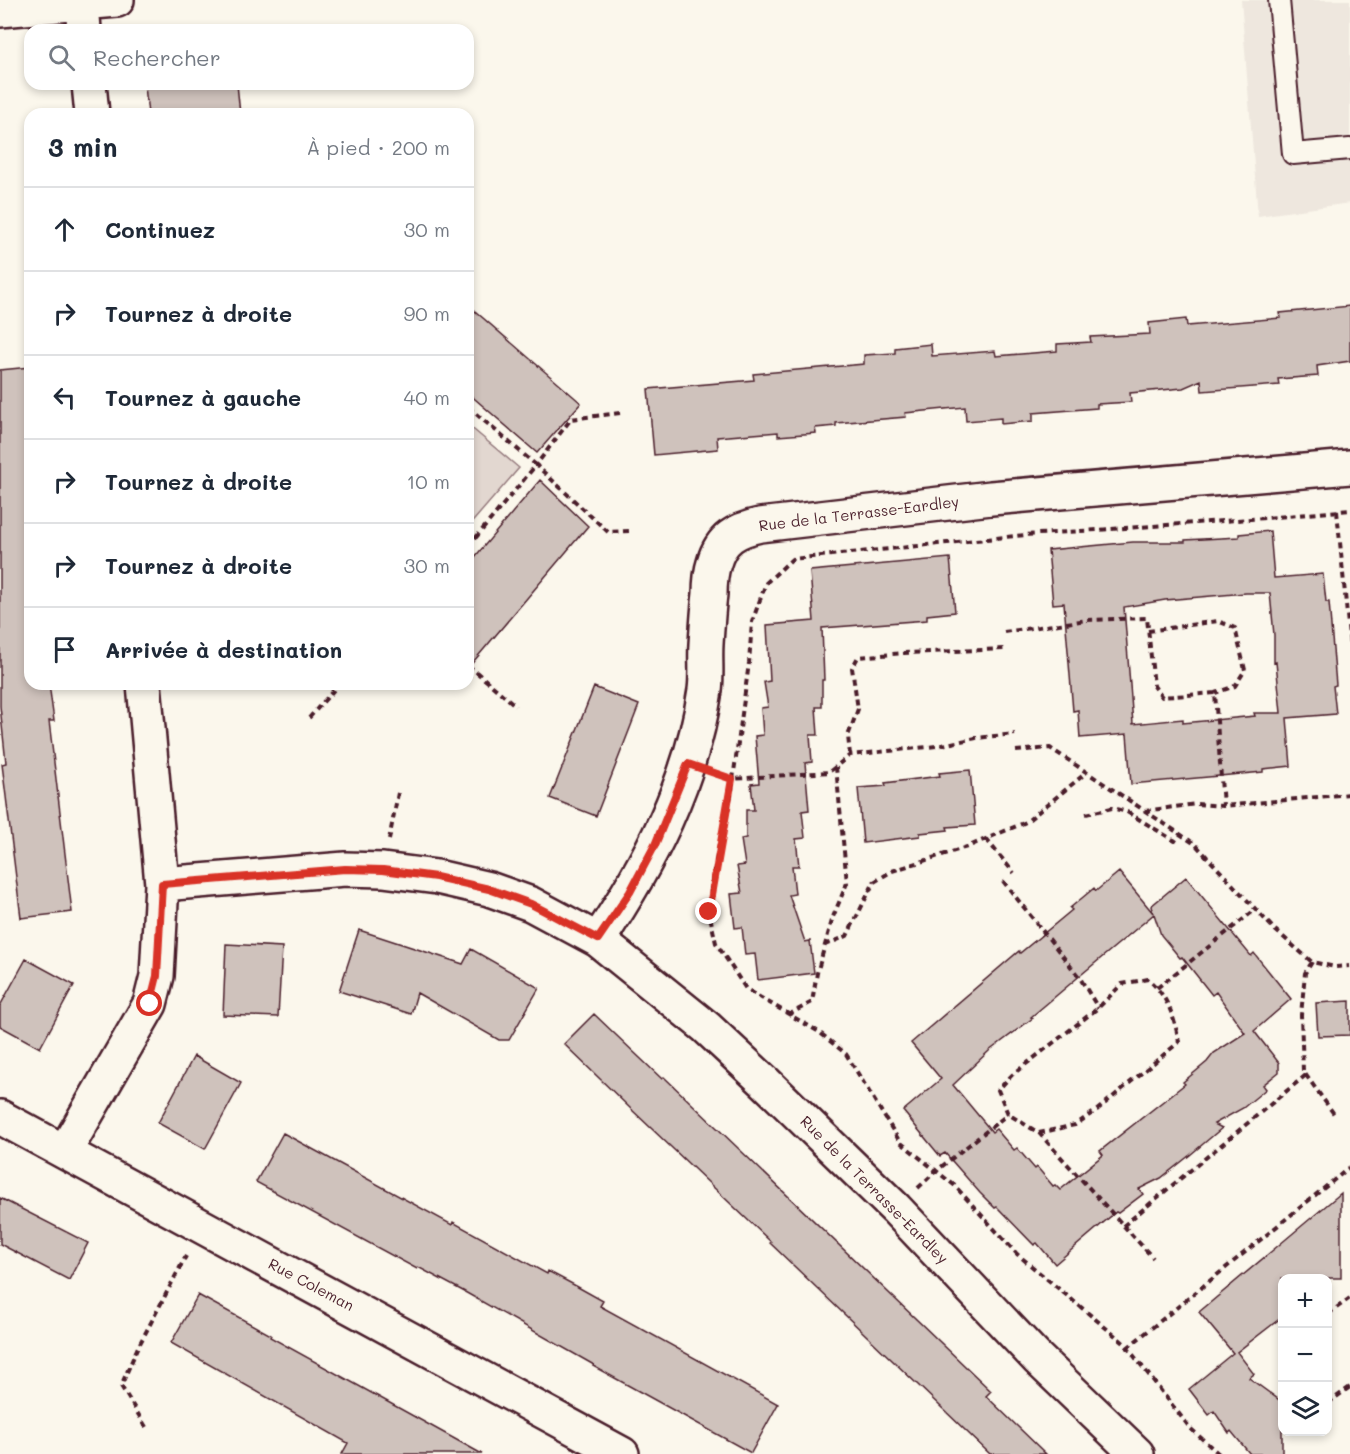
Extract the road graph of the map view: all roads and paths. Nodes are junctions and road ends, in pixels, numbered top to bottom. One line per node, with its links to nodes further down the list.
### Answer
1 (117, 0): 4 (street)
2 (1279, 0): 7 (lane)
3 (0, 10): 4 (street)
4 (83, 16)
5 (90, 90): 6 (street)
6 (91, 108)
7 (1350, 149)
8 (474, 412): 10 (path)
9 (620, 412): 10 (path)
10 (536, 465): 14 (path); 15 (path)
11 (1350, 467): 29 (street, Rue de la Terrasse-Eardley)
12 (1350, 510): 13 (path)
13 (1337, 511): 18 (path); 32 (path)
14 (631, 531)
15 (474, 540)
16 (1004, 632): 17 (path)
17 (1148, 632): 23 (path); 23 (path)
18 (1350, 646)
19 (1006, 649): 28 (path)
20 (474, 670): 24 (path)
21 (145, 690): 43 (street)
22 (334, 690): 25 (path)
23 (1215, 693): 35 (path)
24 (516, 706)
25 (309, 718)
26 (1015, 734): 28 (path)
27 (1016, 751): 31 (path)
28 (850, 755): 30 (path)
29 (688, 764): 32 (path); 45 (street, Rue de la Terrasse-Eardley)
30 (836, 766): 32 (path); 46 (path)
31 (1086, 773): 36 (path); 39 (path)
32 (732, 779): 51 (path)
33 (398, 793): 40 (path)
34 (1350, 794): 35 (path)
35 (1222, 806): 36 (path)
36 (1145, 811): 38 (path)
37 (1086, 813): 38 (path)
38 (1180, 834): 44 (path)
39 (986, 839): 41 (path); 46 (path)
40 (383, 870): 43 (street, Rue de la Terrasse-Eardley); 45 (street, Rue de la Terrasse-Eardley)
41 (1014, 873)
42 (1003, 881): 50 (path)
43 (162, 884): 57 (street)
44 (1256, 909): 47 (path); 49 (path)
45 (598, 939): 60 (street, Rue de la Terrasse-Eardley)
46 (825, 945): 51 (path)
47 (1312, 962): 48 (path); 52 (path)
48 (1350, 966)
49 (1157, 988): 50 (path); 56 (path)
50 (1098, 1008): 53 (path)
51 (788, 1015): 59 (path)
52 (1306, 1075): 54 (path); 62 (path)
53 (1008, 1114): 56 (path); 59 (path)
54 (1334, 1114)
55 (0, 1117): 57 (street, Rue Coleman)
56 (1039, 1133): 62 (path)
57 (65, 1152): 61 (street, Rue Coleman)
58 (1350, 1167): 66 (path)
59 (936, 1171): 60 (path); 66 (path)
60 (896, 1209): 71 (street, Rue de la Terrasse-Eardley)
61 (202, 1226): 69 (path); 70 (street, Rue Coleman)
62 (1123, 1226): 63 (path)
63 (1153, 1258)
64 (1350, 1298): 65 (path)
65 (1332, 1311)
66 (1127, 1348): 72 (path)
67 (1350, 1387): 68 (path)
68 (1332, 1400)
69 (146, 1427)
70 (622, 1454)
71 (1137, 1454)
72 (1219, 1454)

